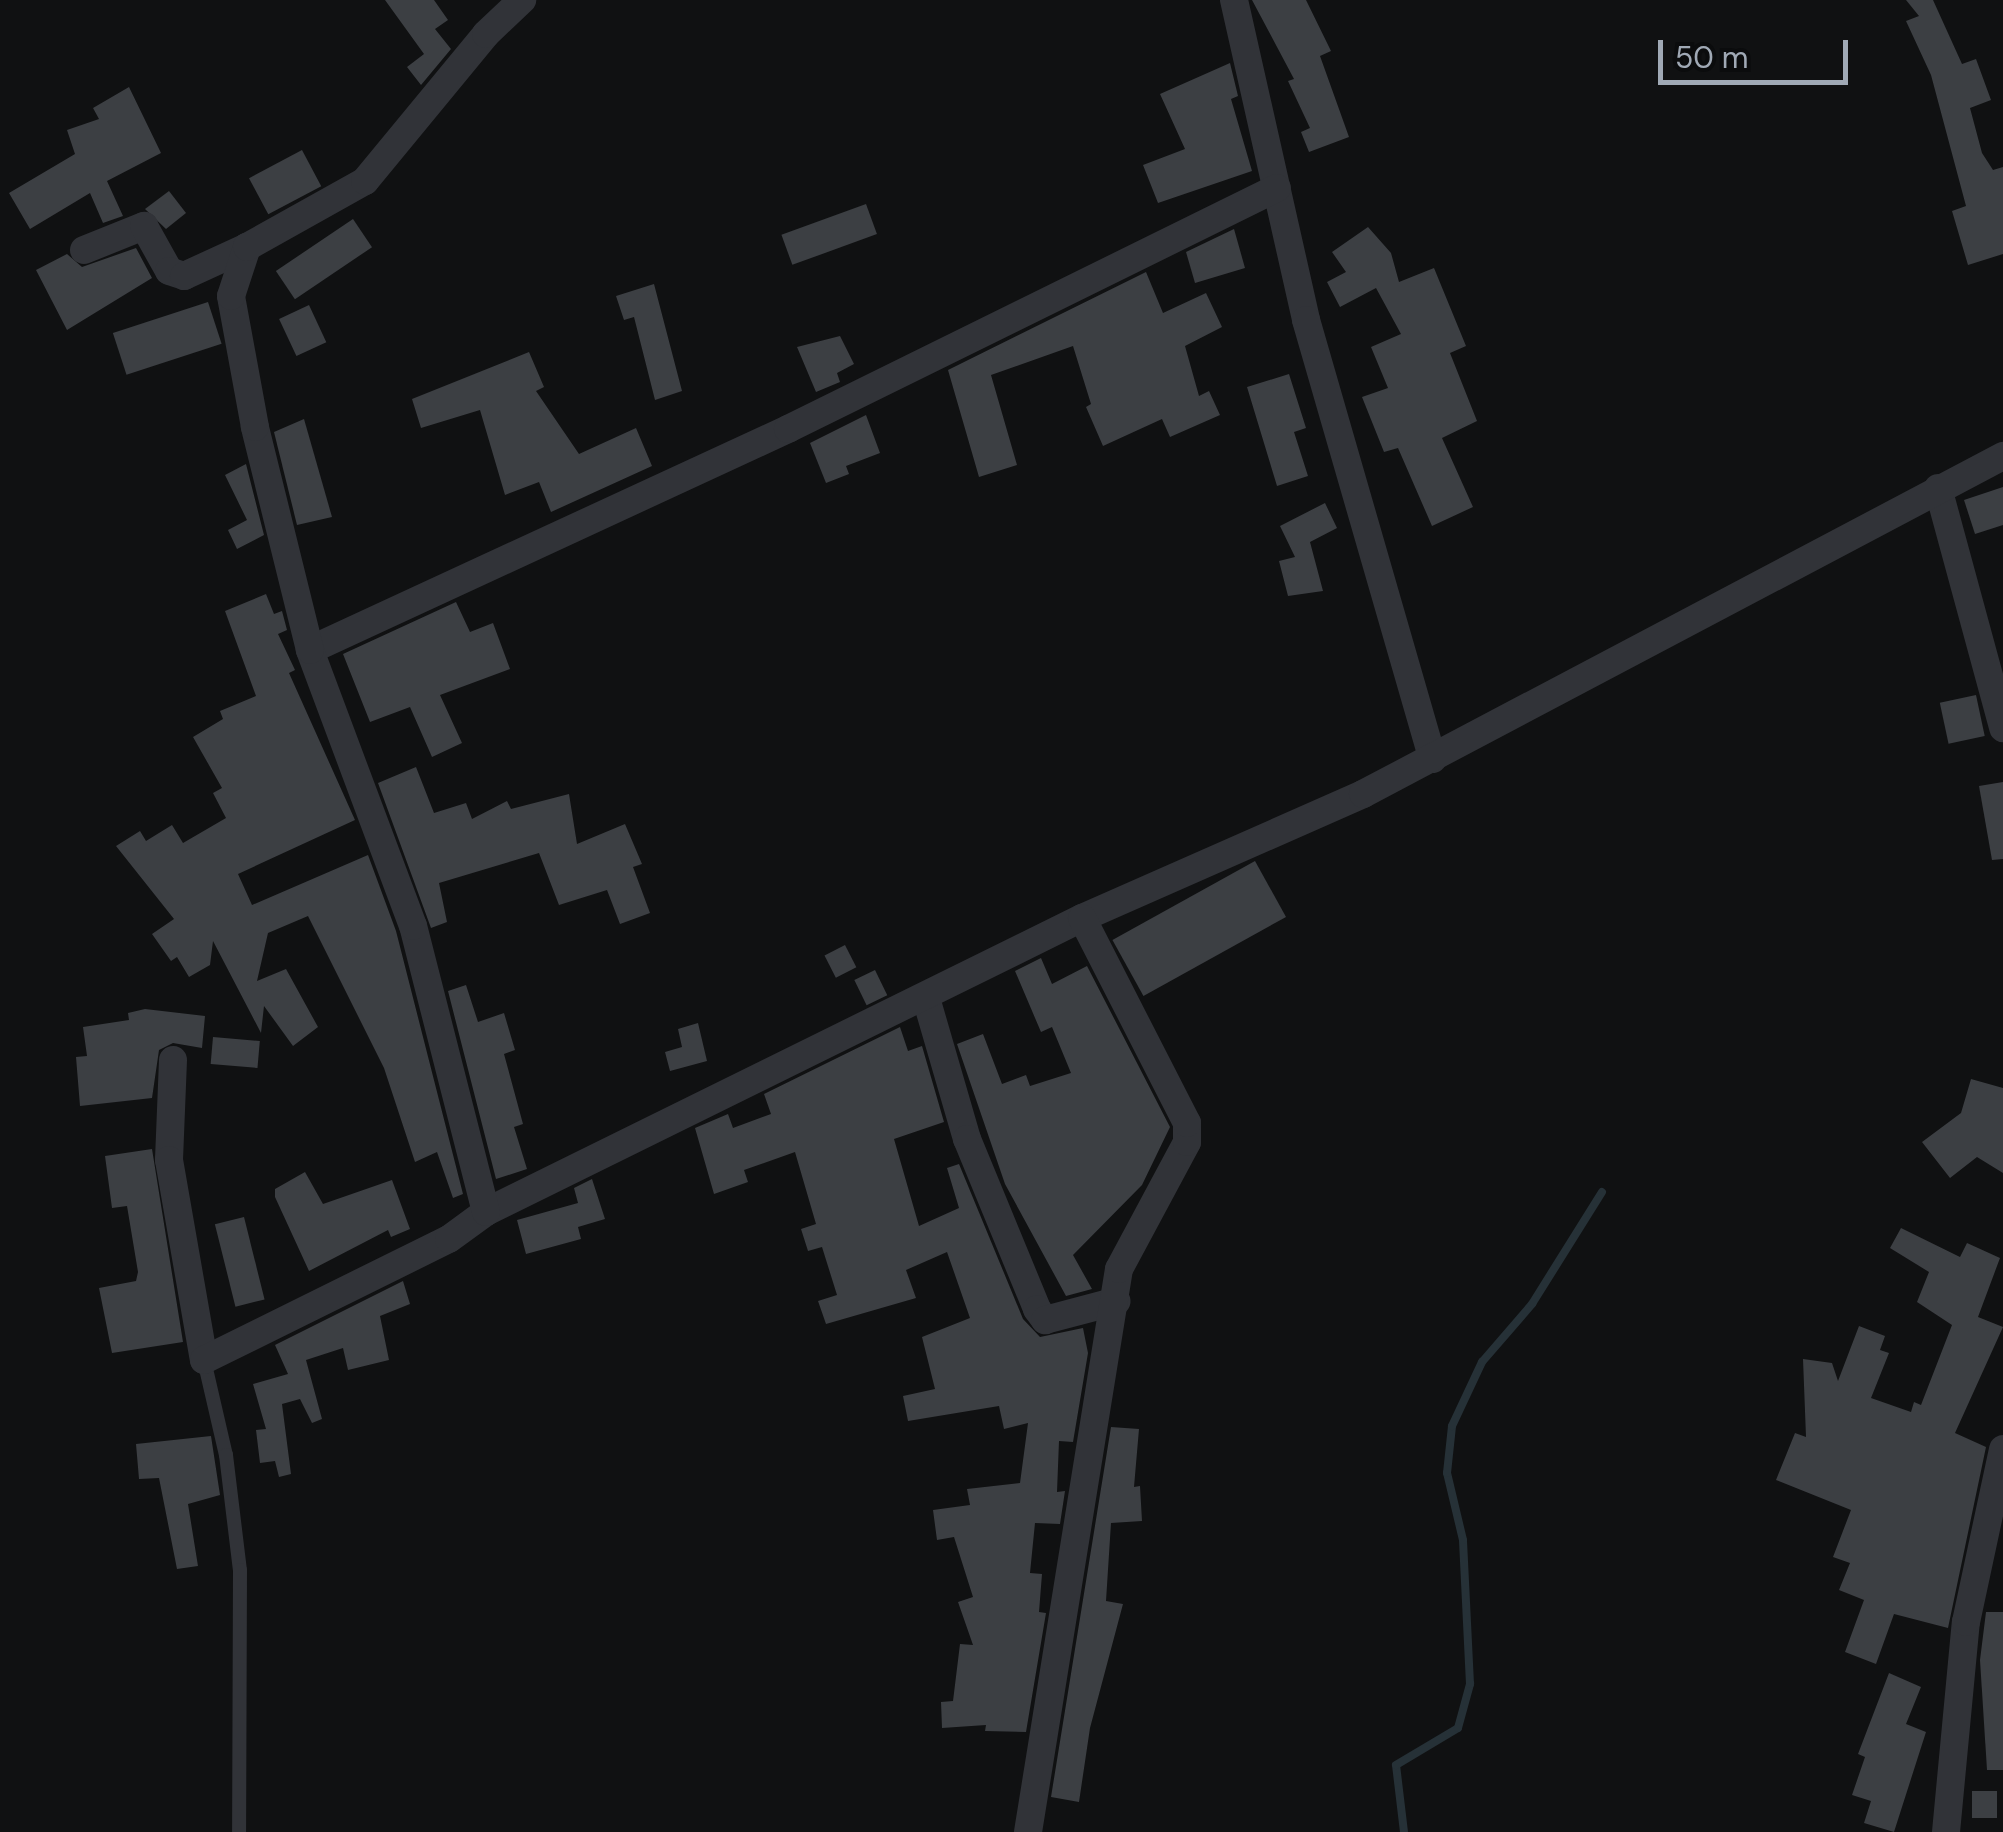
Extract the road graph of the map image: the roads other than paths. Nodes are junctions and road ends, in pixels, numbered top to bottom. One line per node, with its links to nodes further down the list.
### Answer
1 (522, 0): 4 (street)
2 (1234, 0): 3 (street)
3 (1277, 188): 8 (street); 10 (street)
4 (247, 246): 5 (street); 8 (street)
5 (84, 250)
6 (2003, 456): 7 (street)
7 (1938, 488): 9 (street); 10 (street)
8 (310, 650): 14 (street)
9 (2003, 728)
10 (1433, 759): 11 (street)
11 (1082, 918): 12 (street); 15 (street)
12 (926, 998): 14 (street); 15 (street)
13 (173, 1060): 16 (street)
14 (486, 1212): 16 (street)
15 (1117, 1301): 19 (street)
16 (204, 1360): 18 (lane)
17 (2003, 1449): 20 (street)
18 (239, 1832)
19 (1028, 1832)
20 (1946, 1832)

